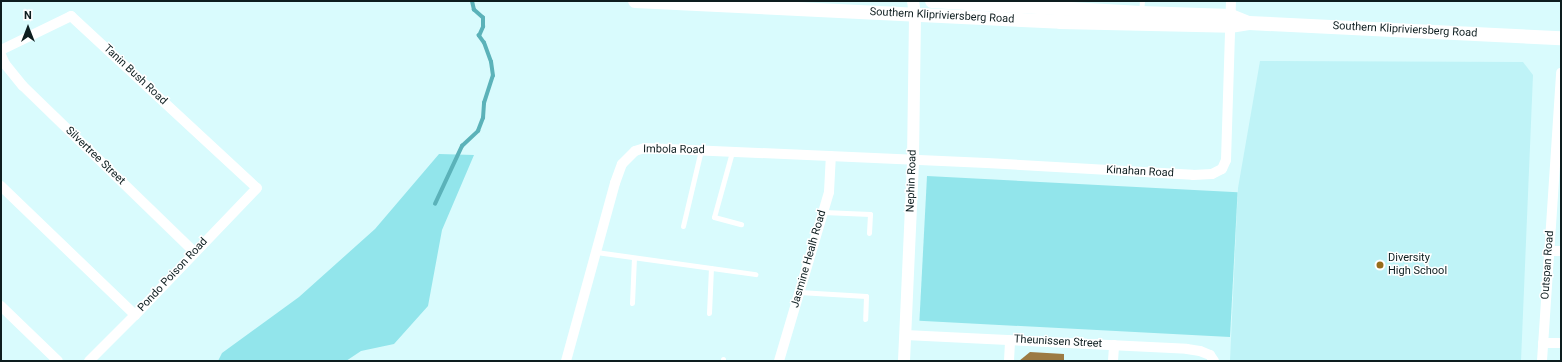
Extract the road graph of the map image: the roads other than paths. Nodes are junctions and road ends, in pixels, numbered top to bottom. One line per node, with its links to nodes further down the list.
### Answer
1 (635, 1): 5 (main road, Southern Klipriviersberg Road)
2 (932, 1): 6 (main road, Southern Klipriviersberg Road)
3 (974, 1): 6 (main road)
4 (1231, 1): 10 (street, Kinahan Road)
5 (733, 3): 8 (main road, Southern Klipriviersberg Road)
6 (990, 4): 7 (main road, Southern Klipriviersberg Road)
7 (1063, 5): 9 (main road, Southern Klipriviersberg Road)
8 (914, 7): 9 (main road, Southern Klipriviersberg Road); 19 (street, Nephin Road)
9 (1141, 12): 10 (main road, Southern Klipriviersberg Road)
10 (1231, 21): 11 (main road, Southern Klipriviersberg Road); 19 (street, Kinahan Road)
11 (1561, 38)
12 (1, 50): 21 (street, Tanin Bush Road)
13 (1, 55): 28 (street, Silvertree Street)
14 (1561, 73): 15 (street, Outspan Road)
15 (1560, 113): 26 (street, Outspan Road)
16 (701, 150): 17 (street, Imbola Road); 24 (lane); 29 (street, Imbola Road)
17 (732, 152): 18 (street, Imbola Road); 23 (lane)
18 (830, 156): 19 (street, Imbola Road); 22 (street, Jasmine Healh Road)
19 (913, 160): 39 (street, Nephin Road)
20 (1, 186): 37 (street)
21 (257, 188): 28 (street, Pondo Poison Road)
22 (823, 212): 25 (lane); 33 (street, Jasmine Healh Road)
23 (741, 224)
24 (683, 226)
25 (869, 233)
26 (1549, 251): 27 (street); 41 (street, Outspan Road)
27 (1561, 251)
28 (194, 252): 37 (street, Pondo Poison Road)
29 (596, 252): 30 (lane); 47 (street, Imbola Road)
30 (634, 258): 31 (lane); 34 (lane)
31 (711, 268): 32 (lane); 36 (lane)
32 (755, 274)
33 (799, 292): 38 (lane); 48 (street, Jasmine Healh Road)
34 (632, 303)
35 (3, 311): 45 (street)
36 (710, 313)
37 (135, 315): 46 (street, Pondo Poison Road)
38 (865, 319)
39 (905, 335): 40 (street, Theunissen Street); 49 (street, Nephin Road)
40 (1010, 340): 43 (street, Theunissen Street); 50 (street)
41 (1543, 342): 42 (street); 52 (street, Outspan Road)
42 (1561, 343)
43 (1114, 344): 44 (street, Theunissen Street); 51 (street)
44 (1212, 358)
45 (58, 361)
46 (89, 361)
47 (566, 361)
48 (779, 361)
49 (904, 361)
50 (1010, 361)
51 (1113, 361)
52 (1542, 361)

